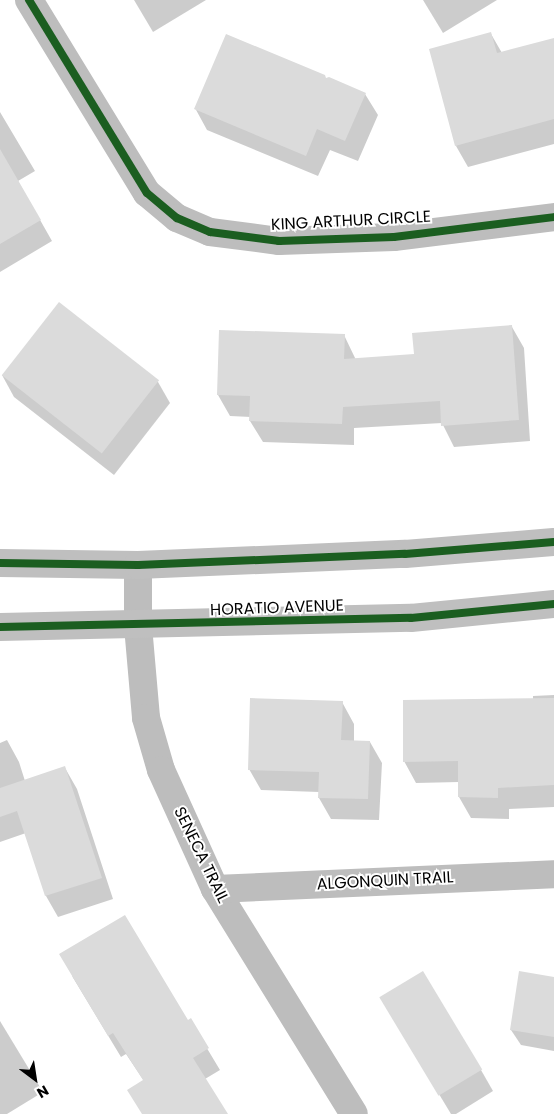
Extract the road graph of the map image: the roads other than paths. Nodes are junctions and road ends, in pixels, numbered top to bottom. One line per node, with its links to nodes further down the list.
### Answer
1 (29, 0): 2 (street, KING ARTHUR CIRCLE)
2 (554, 217)
3 (554, 542): 5 (main road)
4 (0, 562): 5 (main road)
5 (138, 565): 7 (street, SENECA TRAIL)
6 (554, 604): 7 (main road, HORATIO AVENUE)
7 (138, 626): 8 (main road, HORATIO AVENUE); 10 (street, SENECA TRAIL)
8 (0, 627)
9 (554, 874): 10 (street, ALGONQUIN TRAIL)
10 (215, 889): 11 (street, SENECA TRAIL)
11 (354, 1114)

